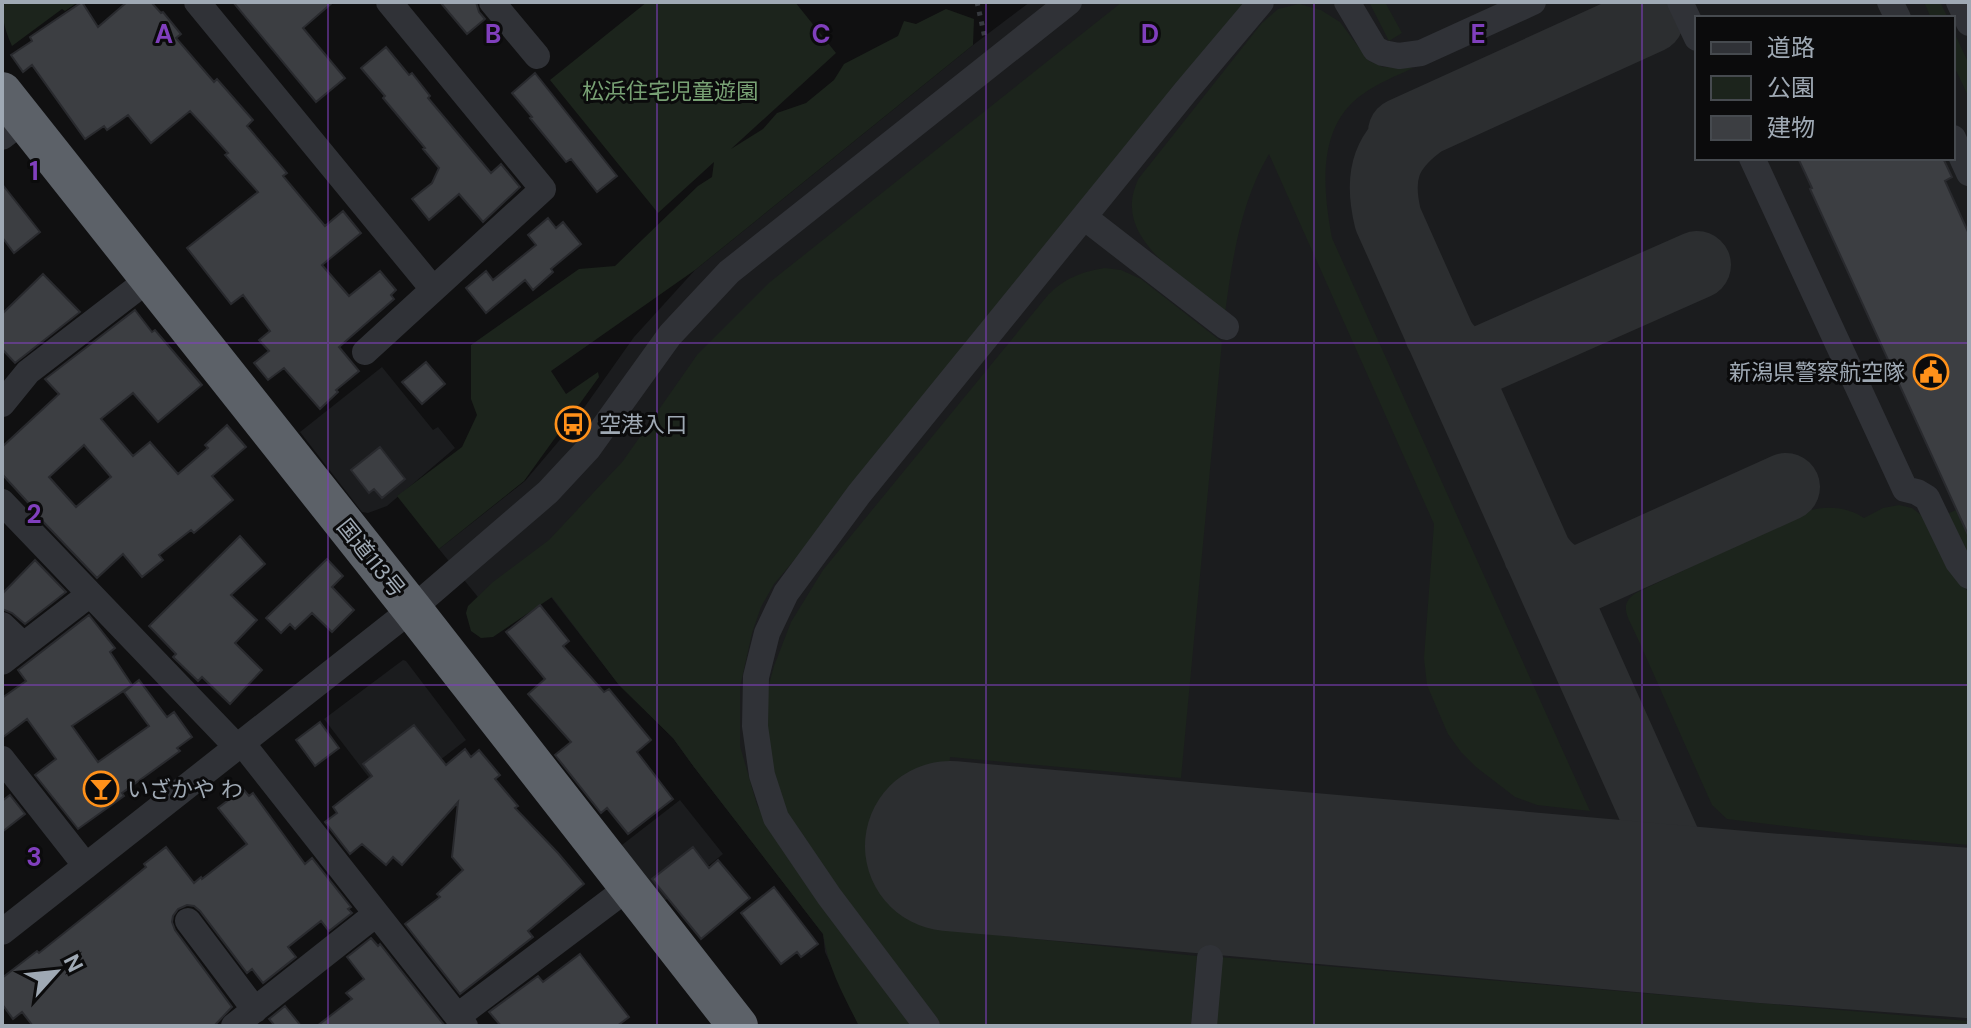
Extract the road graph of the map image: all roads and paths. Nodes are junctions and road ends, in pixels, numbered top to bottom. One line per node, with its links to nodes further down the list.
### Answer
1 (197, 2): 19 (street)
2 (389, 2): 19 (street)
3 (492, 2): 12 (street)
4 (1069, 2): 26 (street)
5 (1261, 2): 17 (street)
6 (1347, 2): 7 (street)
7 (1533, 2)
8 (1680, 2): 11 (street)
9 (1959, 2): 10 (street)
10 (1969, 23)
11 (1695, 34)
12 (537, 56)
13 (9, 116): 18 (highway, 国道113号)
14 (1955, 142): 16 (street)
15 (1753, 160): 24 (street)
16 (1969, 173)
17 (1084, 217): 20 (street); 42 (street)
18 (149, 279): 22 (street); 26 (highway, 国道113号)
19 (433, 289): 21 (street)
20 (1226, 327)
21 (365, 352)
22 (2, 404)
23 (2, 502): 25 (street)
24 (1969, 576)
25 (90, 594): 28 (street); 30 (street)
26 (412, 609): 30 (street); 33 (highway, 国道113号)
27 (2, 625): 28 (street)
28 (23, 645): 29 (street)
29 (2, 662)
30 (240, 745): 32 (street); 34 (street)
31 (2, 759): 32 (street)
32 (86, 866): 36 (street)
33 (629, 887): 39 (street); 41 (highway, 国道113号)
34 (376, 914): 38 (street); 39 (street)
35 (188, 921): 38 (street)
36 (2, 932)
37 (1210, 958): 43 (street)
38 (255, 1010): 40 (street)
39 (461, 1021)
40 (234, 1026)
41 (738, 1026)
42 (927, 1026)
43 (1204, 1026)

